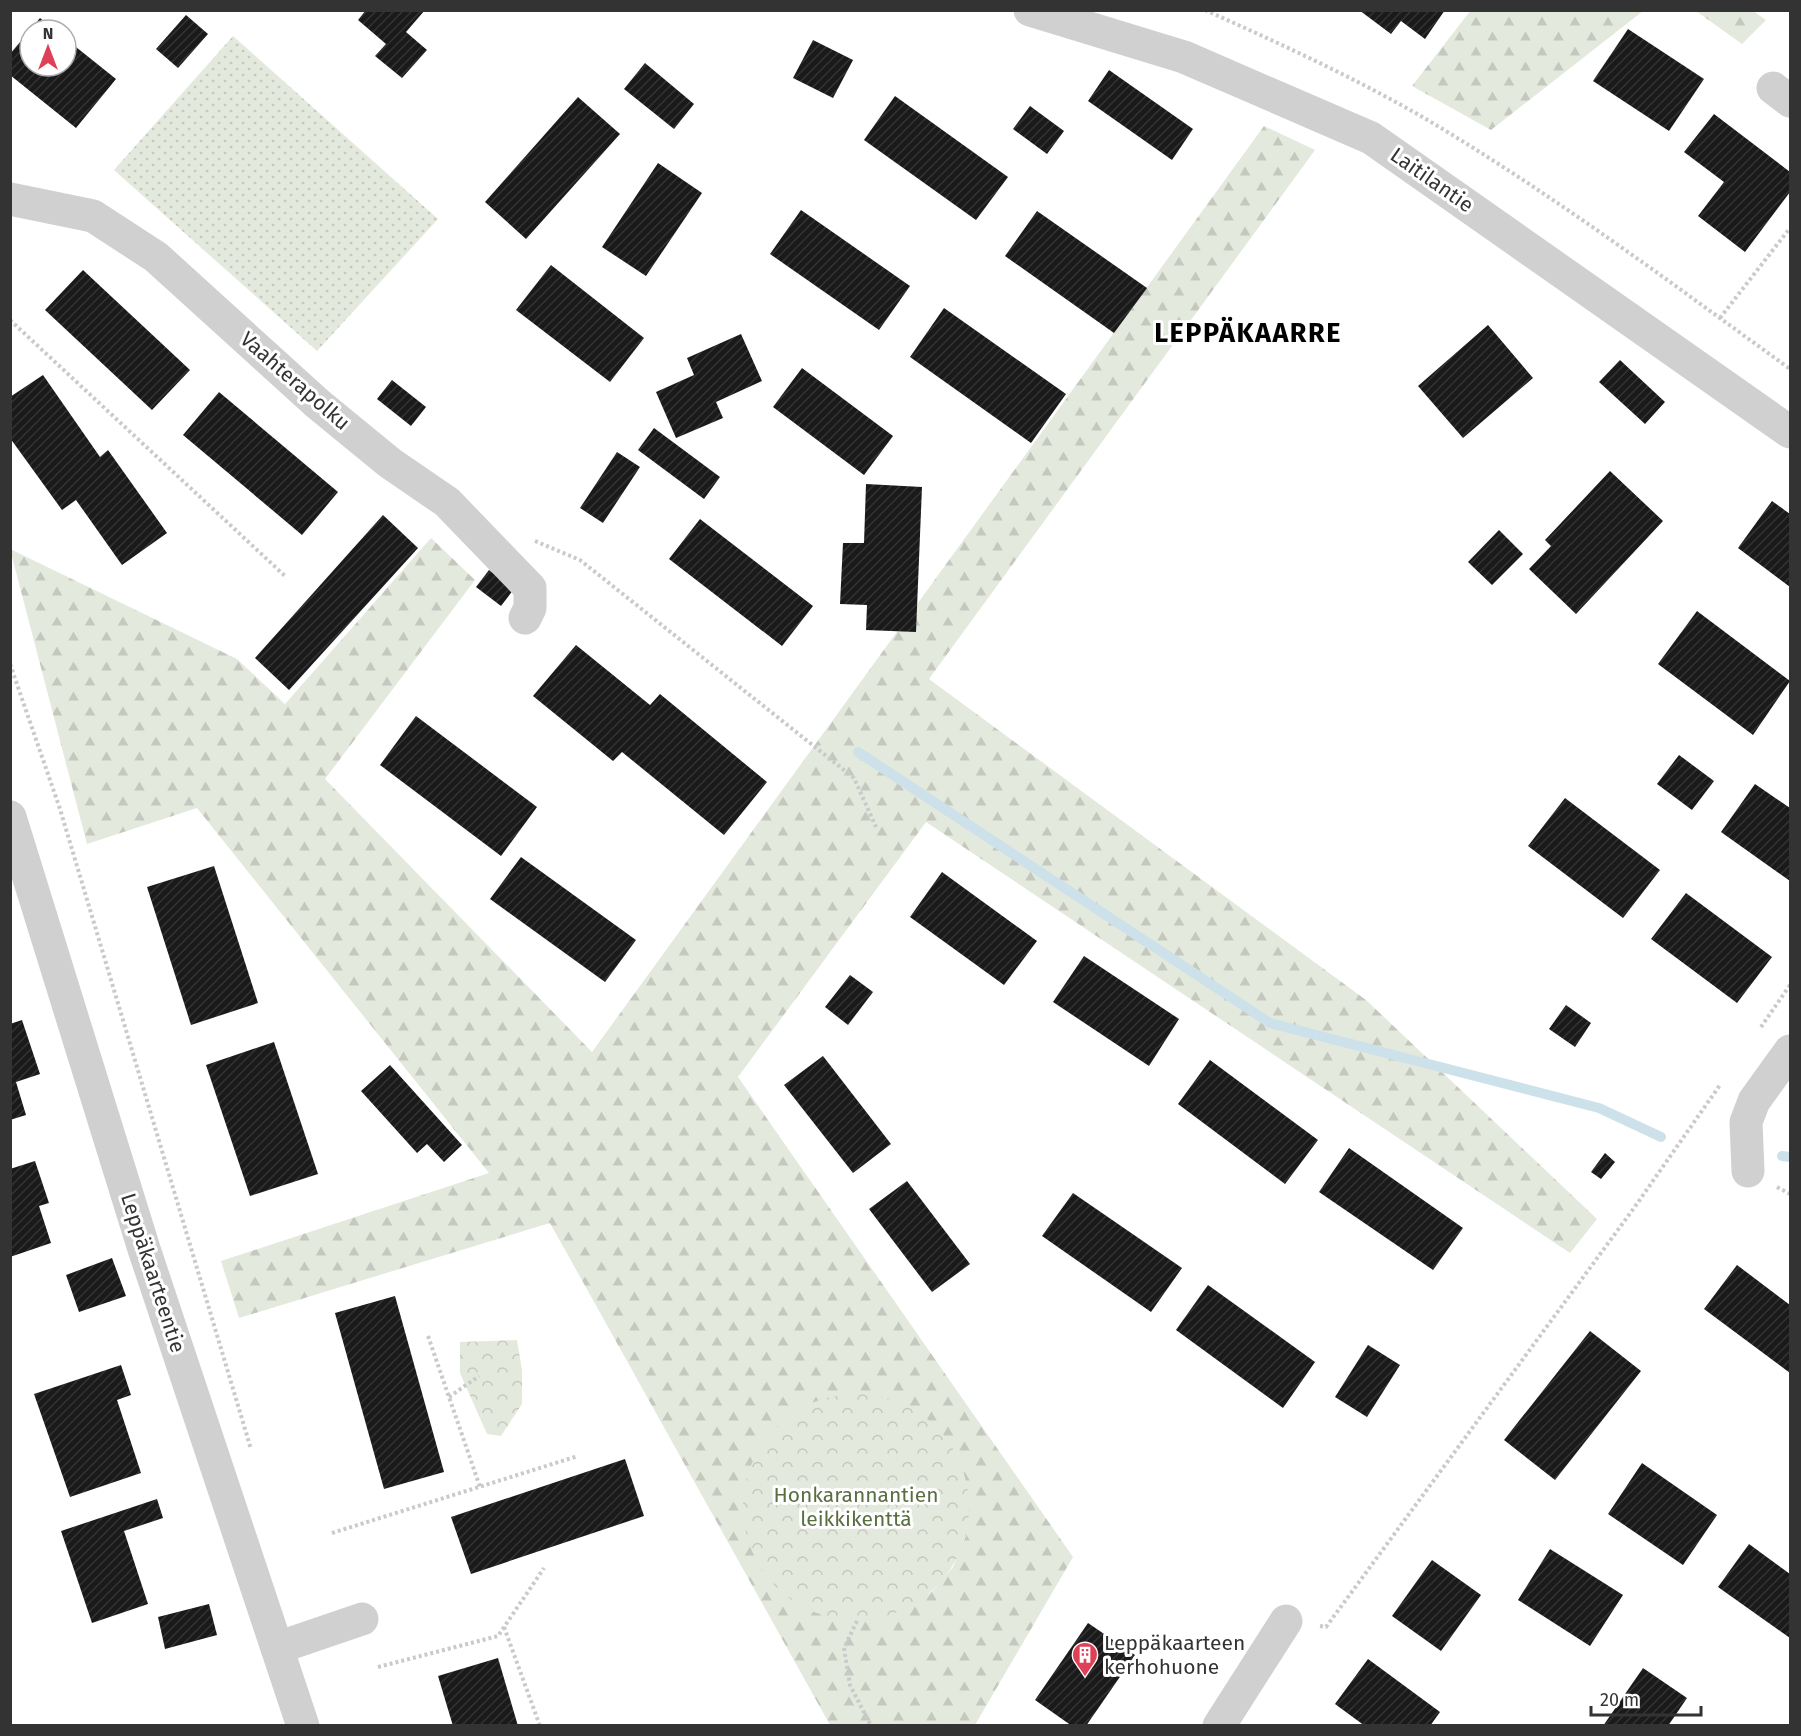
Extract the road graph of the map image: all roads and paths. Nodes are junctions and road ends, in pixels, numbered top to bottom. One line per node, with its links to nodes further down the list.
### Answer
1 (1030, 10): 8 (street, Laitilantie)
2 (1205, 10): 5 (path)
3 (10, 199): 11 (street, Vaahterapolku)
4 (1791, 228): 5 (path)
5 (1720, 318): 7 (path)
6 (10, 320): 10 (path)
7 (1791, 369)
8 (1791, 432)
9 (528, 538): 14 (path)
10 (285, 576)
11 (525, 618)
12 (10, 664): 21 (path)
13 (10, 817): 30 (street, Leppäkaarteentie)
14 (876, 827)
15 (1791, 1051): 17 (street)
16 (1725, 1078): 28 (path)
17 (1748, 1171)
18 (428, 1336): 20 (path)
19 (479, 1376): 20 (path)
20 (448, 1397): 23 (path)
21 (252, 1454)
22 (578, 1456): 23 (path)
23 (480, 1487): 24 (path)
24 (332, 1533)
25 (544, 1569): 29 (path)
26 (362, 1619): 30 (street)
27 (857, 1621): 34 (path)
28 (1286, 1621): 35 (street)
29 (504, 1627): 31 (path); 33 (path)
30 (277, 1648): 32 (street, Leppäkaarteentie)
31 (378, 1667)
32 (303, 1725)
33 (540, 1725)
34 (871, 1725)
35 (1219, 1725)

